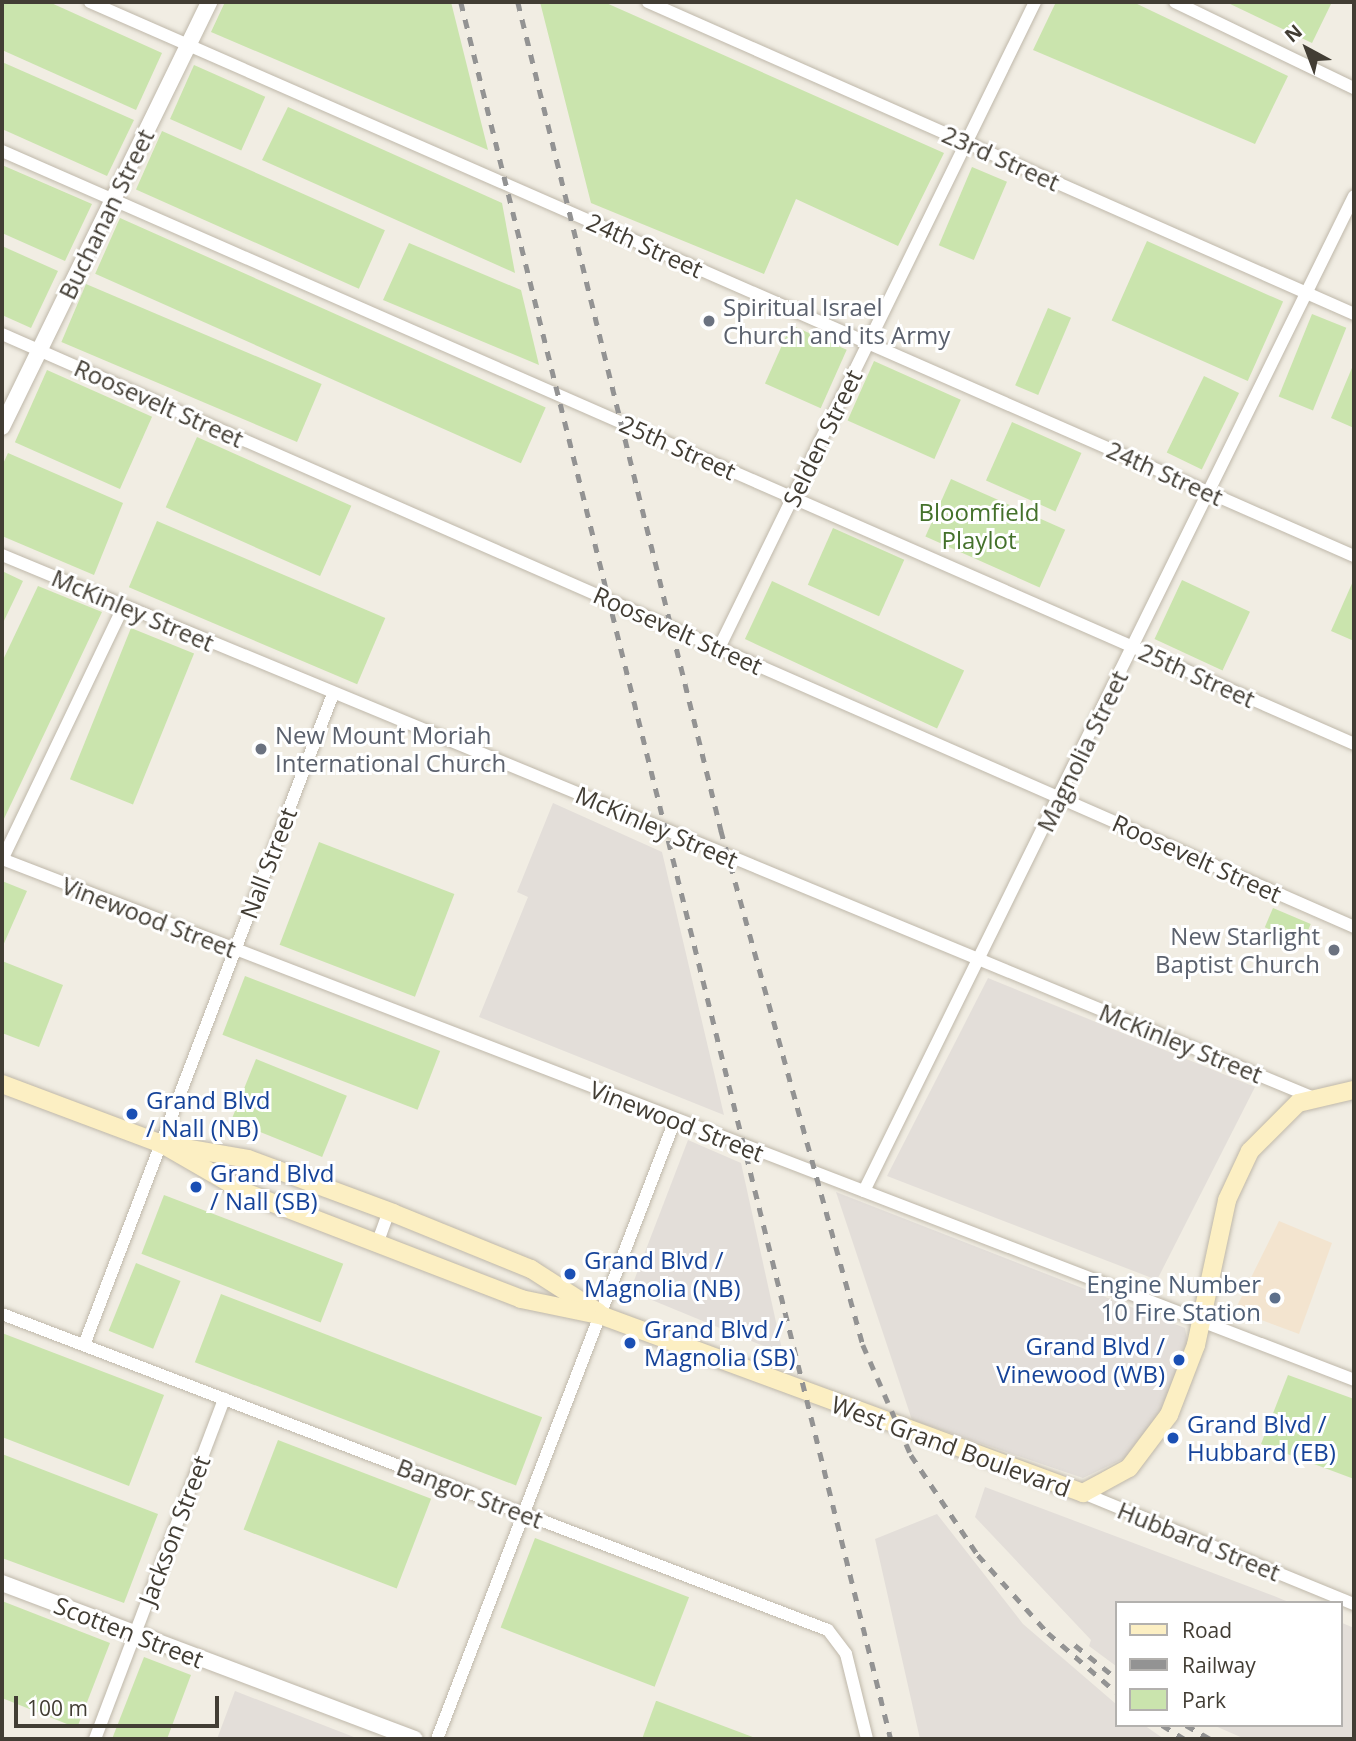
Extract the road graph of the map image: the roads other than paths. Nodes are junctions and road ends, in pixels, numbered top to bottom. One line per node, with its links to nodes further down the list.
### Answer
1 (90, 2): 6 (street, 24th Street)
2 (209, 2): 6 (street, Buchanan Street)
3 (648, 2): 8 (street, 23rd Street)
4 (1035, 2): 8 (street, Selden Street)
5 (1175, 2): 7 (street)
6 (188, 45): 11 (street, Buchanan Street); 15 (street, 24th Street)
7 (1354, 88)
8 (967, 142): 12 (street, 23rd Street); 15 (street, Selden Street)
9 (2, 151): 11 (street, 25th Street)
10 (1354, 196): 12 (street, Magnolia Street)
11 (113, 200): 16 (street, Buchanan Street); 19 (street, 25th Street)
12 (1307, 293): 13 (street, 23rd Street); 18 (street, Magnolia Street)
13 (1354, 314)
14 (2, 334): 16 (street, Roosevelt Street)
15 (869, 343): 18 (street, 24th Street); 19 (street, Selden Street)
16 (39, 350): 17 (street, Buchanan Street); 24 (street, Roosevelt Street)
17 (2, 427)
18 (1210, 493): 21 (street, 24th Street); 23 (street, Magnolia Street)
19 (793, 497): 23 (street, 25th Street); 24 (street, Selden Street)
20 (2, 555): 22 (street, McKinley Street)
21 (1354, 556)
22 (123, 607): 25 (street, McKinley Street); 28 (street)
23 (1133, 647): 26 (street, 25th Street); 27 (street, Magnolia Street)
24 (719, 649): 27 (street, Roosevelt Street)
25 (333, 694): 30 (street, Nall Street); 31 (street, McKinley Street)
26 (1354, 744)
27 (1059, 797): 29 (street, Roosevelt Street); 31 (street, Magnolia Street)
28 (2, 860): 30 (street, Vinewood Street)
29 (1354, 927)
30 (235, 950): 35 (street, Vinewood Street); 36 (street, Nall Street)
31 (978, 960): 34 (street, McKinley Street); 37 (street, Magnolia Street)
32 (2, 1084): 36 (main road, West Grand Boulevard)
33 (1354, 1090): 34 (main road, West Grand Boulevard)
34 (1312, 1097): 42 (main road, West Grand Boulevard)
35 (675, 1120): 37 (street, Vinewood Street); 41 (street)
36 (162, 1144): 38 (main road, West Grand Boulevard); 39 (main road, West Grand Boulevard); 43 (street, Nall Street)
37 (864, 1191): 42 (street, Vinewood Street)
38 (389, 1211): 39 (street); 41 (main road, West Grand Boulevard)
39 (377, 1244): 41 (main road, West Grand Boulevard)
40 (2, 1314): 43 (street, Bangor Street)
41 (603, 1317): 46 (main road, West Grand Boulevard); 47 (street)
42 (1200, 1321): 44 (street, Vinewood Street); 46 (main road, West Grand Boulevard)
43 (84, 1345): 45 (street, Bangor Street)
44 (1354, 1380)
45 (224, 1399): 47 (street, Bangor Street); 50 (street, Jackson Street)
46 (1083, 1493): 49 (street, Hubbard Street)
47 (525, 1513): 53 (street); 54 (street, Bangor Street)
48 (2, 1583): 50 (street, Scotten Street)
49 (1354, 1604)
50 (135, 1633): 51 (street, Jackson Street); 52 (street, Scotten Street)
51 (95, 1739)
52 (414, 1739)
53 (438, 1739)
54 (867, 1739)

